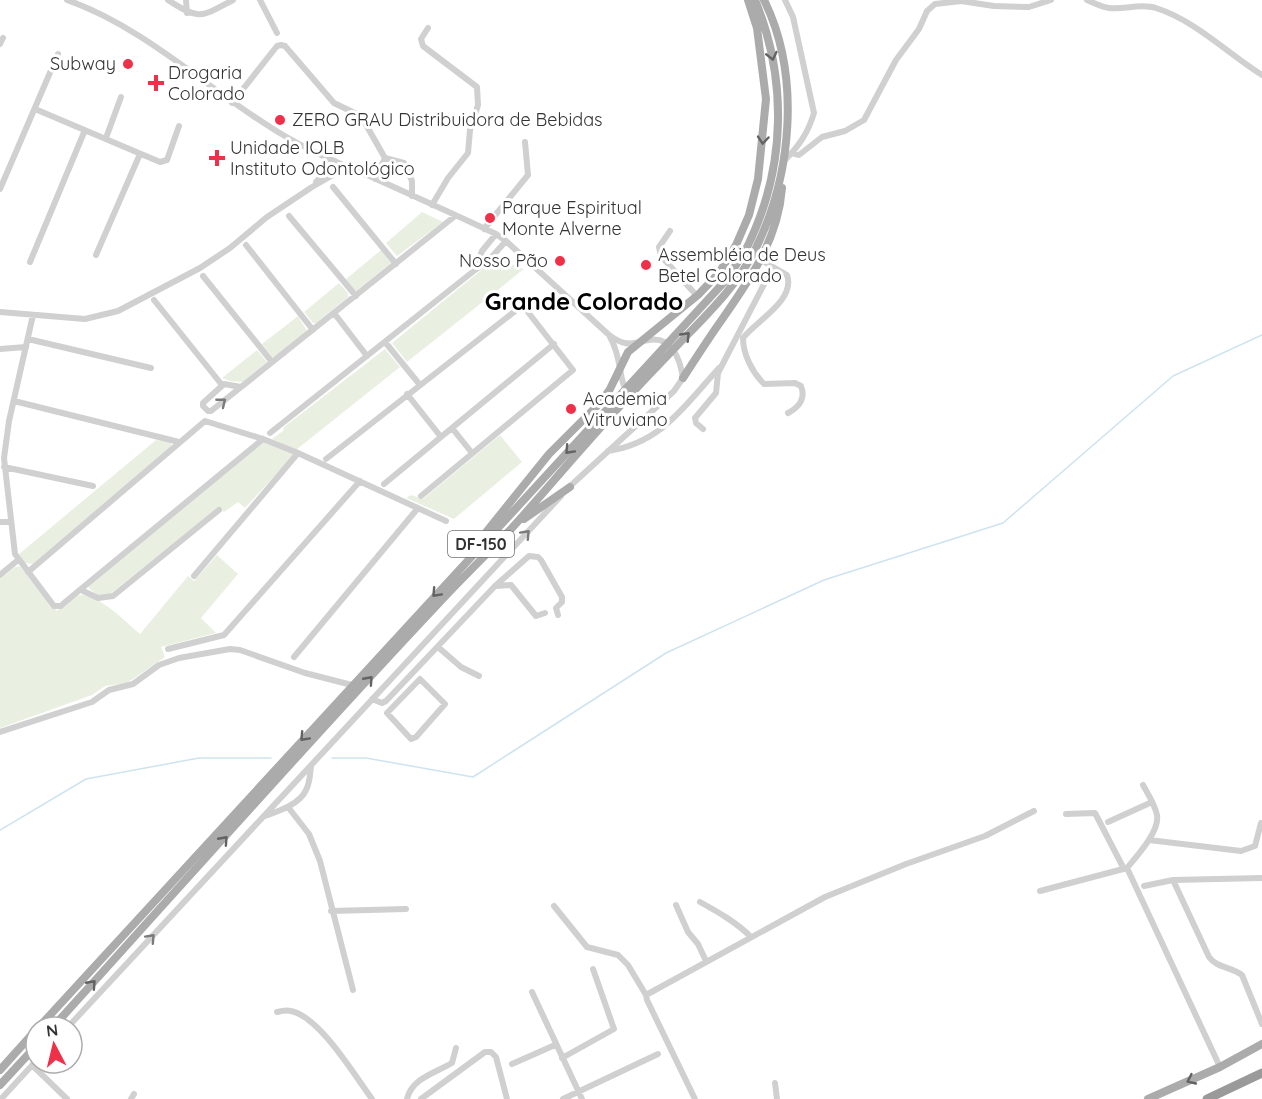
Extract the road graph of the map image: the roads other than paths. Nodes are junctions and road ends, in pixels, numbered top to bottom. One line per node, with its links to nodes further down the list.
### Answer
1 (67, 0): 18 (street)
2 (168, 0): 12 (street)
3 (186, 0): 12 (street)
4 (234, 0): 12 (street)
5 (260, 0): 14 (street)
6 (748, 0): 51 (main road, one-way to 51)
7 (755, 0): 105 (main road, DF-150, one-way to 105)
8 (764, 0): 28 (main road, DF-150)
9 (785, 0): 24 (street)
10 (1051, 0): 24 (street)
11 (1087, 0): 16 (street)
12 (187, 13)
13 (428, 28): 35 (street)
14 (277, 33)
15 (58, 54): 19 (street)
16 (1262, 75)
17 (121, 97): 22 (street)
18 (232, 103): 26 (street); 27 (street)
19 (35, 109): 21 (street); 33 (street)
20 (179, 126): 25 (street)
21 (85, 130): 22 (street); 45 (street)
22 (106, 138): 25 (street)
23 (525, 142): 38 (street)
24 (792, 153): 28 (street)
25 (140, 154): 43 (street)
26 (385, 158): 30 (street); 34 (street)
27 (335, 161): 29 (street); 31 (street)
28 (784, 164): 44 (main road); 101 (main road, DF-150, one-way to 28)
29 (347, 167): 30 (street); 31 (street)
30 (375, 179): 34 (street)
31 (312, 187): 55 (street)
32 (333, 187): 46 (street)
33 (0, 188)
34 (412, 196): 35 (street)
35 (432, 205): 37 (street)
36 (289, 216): 50 (street)
37 (455, 216): 38 (street); 46 (street)
38 (484, 229): 40 (street)
39 (670, 231): 51 (street)
40 (496, 234): 41 (street); 48 (street)
41 (506, 241): 48 (street); 57 (street)
42 (246, 245): 56 (street)
43 (96, 255)
44 (761, 260): 47 (street); 69 (main road)
45 (30, 262)
46 (396, 264): 50 (street)
47 (773, 267): 66 (street); 76 (street)
48 (475, 270): 59 (street)
49 (203, 276): 65 (street)
50 (356, 296): 54 (street)
51 (697, 296): 60 (main road)
52 (154, 300): 70 (street)
53 (0, 312): 55 (street)
54 (334, 314): 56 (street); 64 (street)
55 (33, 315): 58 (street)
56 (313, 330): 65 (street)
57 (608, 334): 60 (street); 67 (street)
58 (28, 339): 62 (street); 68 (street)
59 (385, 342): 64 (street); 71 (street)
60 (639, 342): 67 (main road); 69 (street)
61 (554, 344): 71 (street); 79 (street); 87 (street)
62 (26, 347): 63 (street); 75 (street)
63 (0, 349)
64 (367, 356): 81 (street)
65 (272, 362): 72 (street)
66 (723, 364): 80 (street); 85 (street)
67 (619, 367): 74 (street); 105 (main road)
68 (151, 368)
69 (683, 378): 74 (street)
70 (222, 385): 72 (street); 72 (street, one-way to 72)
71 (420, 385): 73 (street)
72 (241, 387)
73 (407, 394): 82 (street); 89 (street)
74 (668, 398): 85 (street)
75 (14, 401): 77 (street); 84 (street)
76 (788, 413)
77 (9, 421): 78 (street); 88 (street)
78 (0, 422)
79 (452, 428): 82 (street); 87 (street)
80 (703, 429)
81 (270, 433)
82 (441, 437): 92 (street)
83 (263, 439): 84 (street); 86 (street); 108 (street)
84 (179, 442): 103 (street)
85 (608, 451): 94 (street)
86 (298, 453): 91 (street); 106 (street)
87 (472, 453): 95 (street)
88 (2, 458): 90 (street)
89 (326, 459)
90 (4, 467): 93 (street); 100 (street)
91 (360, 481): 96 (street); 112 (street)
92 (384, 484)
93 (93, 486)
94 (570, 487): 101 (main road); 118 (street, one-way to 94)
95 (422, 496)
96 (418, 508): 98 (street); 113 (street)
97 (219, 510): 108 (street)
98 (446, 521)
99 (0, 522): 100 (street)
100 (11, 522): 102 (street)
101 (513, 527): 148 (main road, DF-150, one-way to 101)
102 (18, 560): 103 (street); 104 (street)
103 (28, 572): 108 (street)
104 (0, 575)
105 (453, 575): 115 (main road, DF-150, one-way to 115)
106 (194, 576)
107 (495, 586): 109 (street); 110 (street); 111 (street)
108 (81, 590)
109 (545, 613)
110 (558, 615)
111 (438, 647): 114 (street); 116 (street)
112 (168, 649)
113 (294, 657)
114 (479, 676)
115 (352, 685): 119 (street); 147 (main road, DF-150, one-way to 147)
116 (396, 691): 117 (street); 118 (street)
117 (402, 696): 117 (street)
118 (372, 699): 120 (street)
119 (0, 732)
120 (312, 764): 123 (street); 126 (street)
121 (1143, 785): 122 (street)
122 (1152, 802): 127 (street); 129 (street)
123 (288, 807): 126 (street); 139 (street)
124 (1034, 811): 140 (street)
125 (1066, 814): 130 (street)
126 (265, 816): 149 (street, one-way to 126)
127 (1108, 822)
128 (1261, 824): 129 (street)
129 (1149, 840): 130 (street)
130 (1126, 868): 134 (street); 159 (street)
131 (1262, 878): 132 (street)
132 (1173, 880): 133 (street); 150 (street)
133 (1144, 886)
134 (1040, 891)
135 (700, 902): 140 (street)
136 (676, 905): 141 (street)
137 (554, 906): 145 (street)
138 (406, 909): 139 (street)
139 (331, 911): 143 (street)
140 (751, 937): 141 (street)
141 (706, 961): 145 (street)
142 (593, 969): 156 (street)
143 (352, 990)
144 (532, 993): 153 (street)
145 (646, 995): 175 (street)
146 (277, 1012): 169 (street)
147 (50, 1015)
148 (64, 1015)
149 (79, 1015)
150 (1262, 1024)
151 (24, 1043): 160 (main road, DF-150)
152 (1262, 1044): 159 (main road)
153 (555, 1045): 156 (street); 158 (street)
154 (456, 1048): 170 (street)
155 (658, 1054): 166 (street)
156 (562, 1058): 166 (street)
157 (24, 1059): 165 (main road)
158 (512, 1064)
159 (1220, 1067): 177 (main road, one-way to 177)
160 (0, 1070)
161 (1262, 1073): 178 (highway)
162 (24, 1074): 167 (street)
163 (45, 1075): 168 (street)
164 (775, 1083): 176 (street)
165 (0, 1085)
166 (579, 1091): 173 (street); 174 (street)
167 (3, 1098)
168 (67, 1099)
169 (372, 1099)
170 (406, 1099)
171 (421, 1099): 172 (street)
172 (507, 1099)
173 (563, 1099)
174 (582, 1099)
175 (695, 1099)
176 (777, 1099)
177 (1148, 1099)
178 (1207, 1099)

